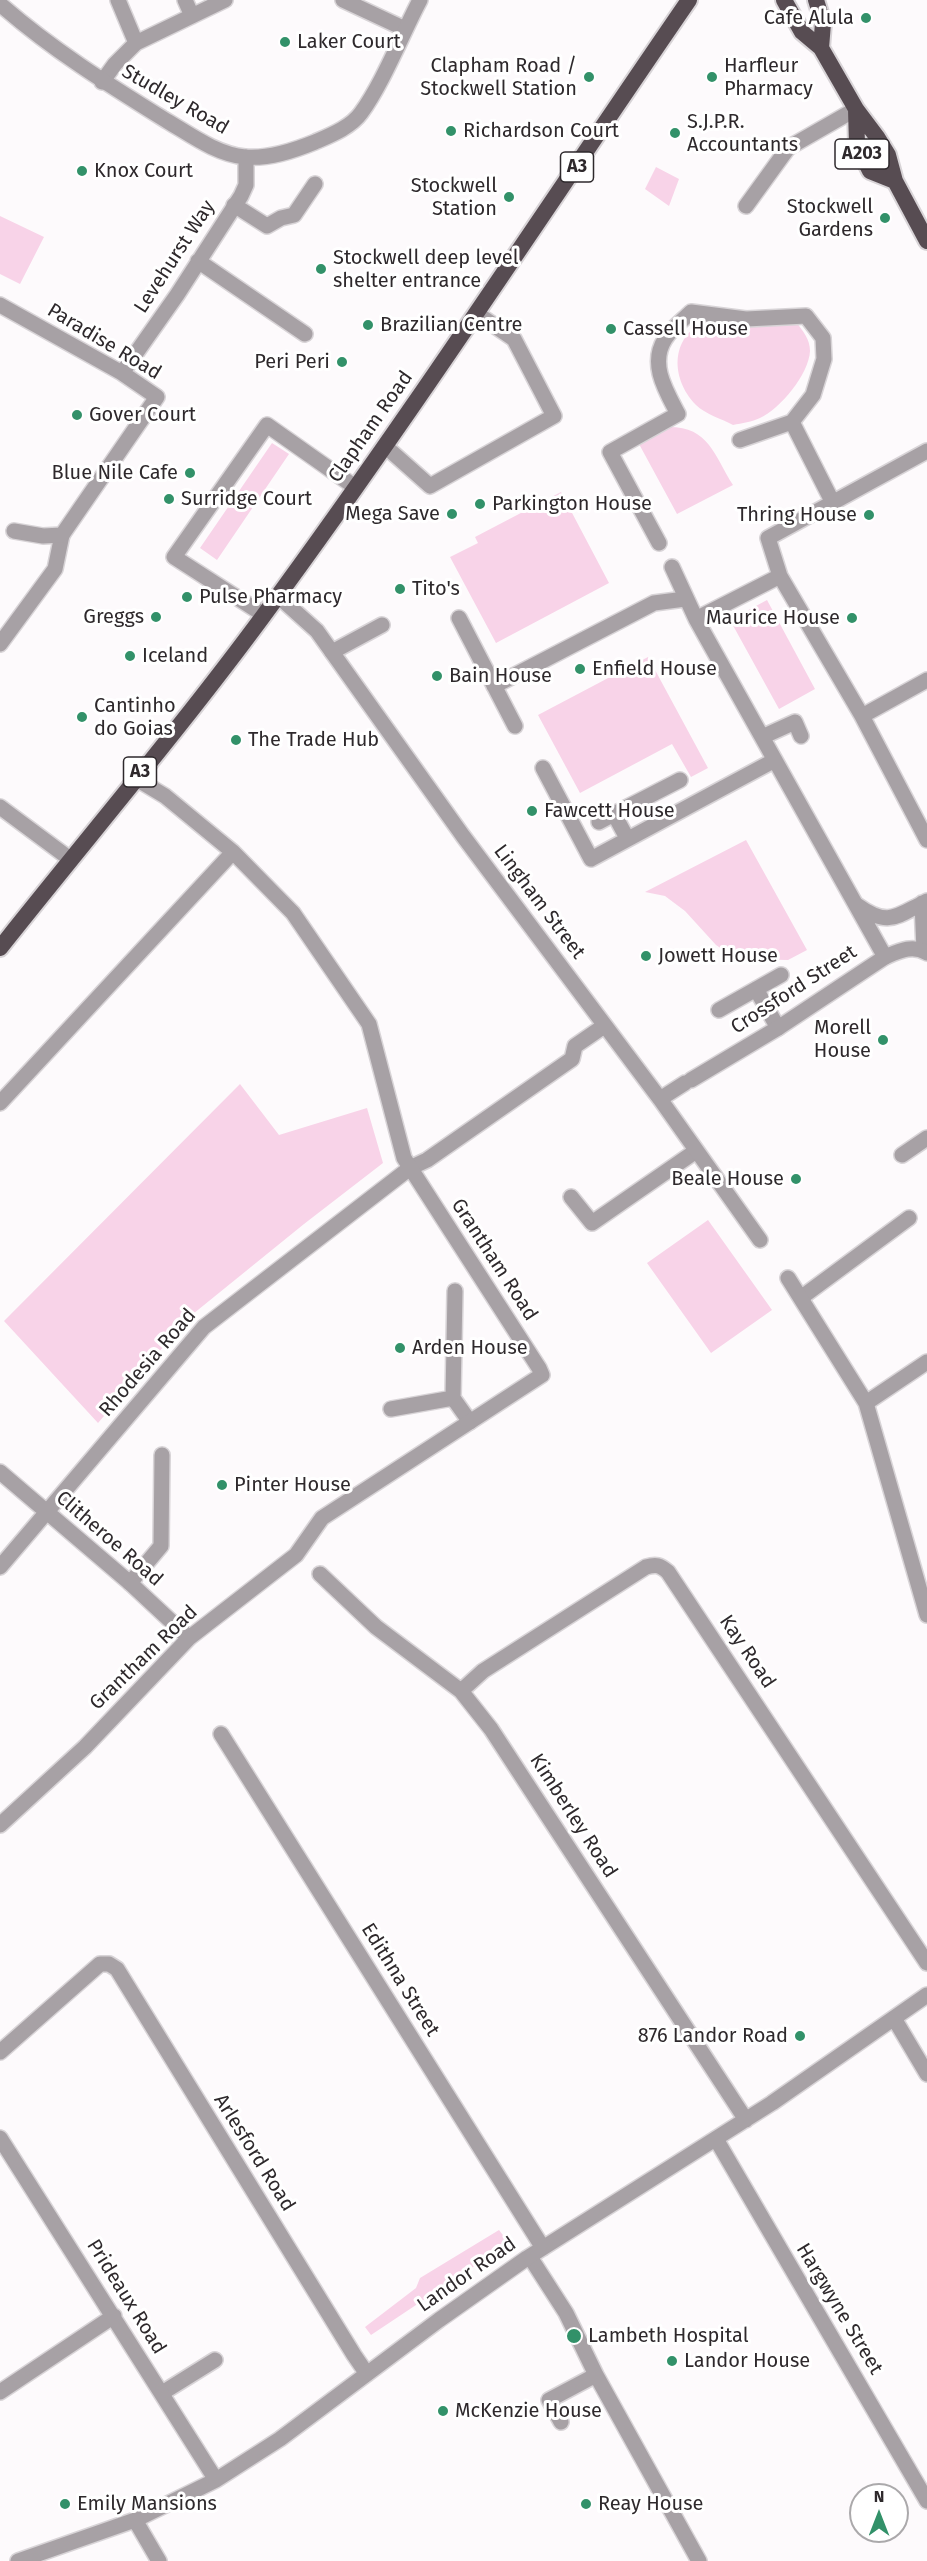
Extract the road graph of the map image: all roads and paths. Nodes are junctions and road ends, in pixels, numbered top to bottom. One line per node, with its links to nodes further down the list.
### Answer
1 (118, 0): 12 (street)
2 (185, 0): 10 (street)
3 (225, 0): 10 (street)
4 (343, 0): 11 (street)
5 (420, 0): 11 (street, Studley Road)
6 (689, 0): 23 (highway, Clapham Road / A3)
7 (784, 0): 13 (highway, A203)
8 (816, 0): 13 (highway)
9 (0, 4): 14 (street, Studley Road)
10 (192, 16): 12 (street)
11 (405, 29): 16 (street, Studley Road)
12 (136, 43): 14 (street)
13 (820, 48): 15 (highway, A203)
14 (102, 82): 16 (street, Studley Road)
15 (856, 110): 19 (street); 20 (highway, A203)
16 (246, 157): 18 (street, Levehurst Way)
17 (315, 184): 18 (street)
18 (234, 205): 21 (street, Levehurst Way)
19 (746, 206)
20 (927, 241)
21 (198, 261): 24 (street); 25 (street, Levehurst Way)
22 (0, 305): 25 (street, Paradise Road)
23 (476, 313): 28 (highway, Clapham Road / A3); 28 (street)
24 (305, 334)
25 (122, 373): 33 (street, Paradise Road)
26 (792, 422): 27 (street); 31 (street); 34 (street)
27 (740, 440)
28 (385, 446): 30 (highway, Clapham Road / A3)
29 (927, 451): 31 (street)
30 (356, 487): 37 (highway, Clapham Road / A3); 39 (street)
31 (833, 503): 36 (street)
32 (14, 531): 33 (street)
33 (62, 535): 43 (street)
34 (659, 543)
35 (672, 567): 38 (street)
36 (780, 576): 41 (street); 47 (street)
37 (278, 596): 39 (highway, Clapham Road / A3); 44 (street, Lingham Street)
38 (686, 599): 41 (street); 46 (street)
39 (264, 615): 53 (highway, Clapham Road / A3)
40 (459, 618): 46 (street)
41 (696, 619): 50 (street)
42 (382, 625): 44 (street)
43 (0, 644)
44 (332, 652): 71 (street, Lingham Street)
45 (927, 680): 47 (street)
46 (494, 686): 48 (street)
47 (862, 716): 59 (street)
48 (515, 726)
49 (801, 735): 50 (street)
50 (762, 737): 51 (street)
51 (775, 760): 58 (street); 63 (street)
52 (543, 768): 58 (street)
53 (135, 778): 60 (street, Grantham Road); 61 (highway, Clapham Road / A3)
54 (680, 780): 56 (street)
55 (0, 807): 61 (street)
56 (614, 814): 57 (street); 58 (street)
57 (599, 822)
58 (627, 838)
59 (927, 840)
60 (233, 852): 74 (street); 78 (street, Grantham Road)
61 (70, 859): 65 (highway, Clapham Road / A3)
62 (924, 902): 63 (street); 64 (street)
63 (855, 903): 67 (street)
64 (925, 920): 66 (street)
65 (0, 948)
66 (925, 951): 67 (street, Crossford Street)
67 (885, 957): 72 (street, Crossford Street)
68 (781, 975): 69 (street)
69 (756, 989): 70 (street); 72 (street)
70 (719, 1010)
71 (604, 1026): 73 (street, Lingham Street); 78 (street, Rhodesia Road)
72 (778, 1028): 73 (street, Crossford Street)
73 (660, 1099): 76 (street, Lingham Street)
74 (0, 1103)
75 (927, 1138): 77 (street)
76 (696, 1151): 79 (street); 81 (street, Lingham Street)
77 (902, 1155)
78 (410, 1168): 89 (street, Grantham Road); 92 (street, Rhodesia Road)
79 (572, 1197)
80 (909, 1218): 84 (street)
81 (760, 1240)
82 (788, 1278): 84 (street)
83 (455, 1291): 86 (street)
84 (802, 1297): 87 (street)
85 (927, 1362): 87 (street)
86 (453, 1398): 88 (street); 89 (street)
87 (866, 1402): 96 (street)
88 (391, 1409)
89 (470, 1422): 97 (street, Grantham Road)
90 (162, 1455): 95 (street)
91 (0, 1472): 92 (street, Clitheroe Road)
92 (47, 1512): 93 (street, Rhodesia Road); 95 (street, Clitheroe Road)
93 (0, 1567)
94 (320, 1574): 98 (street, Kimberley Road)
95 (130, 1583): 97 (street, Clitheroe Road)
96 (927, 1615)
97 (189, 1638): 100 (street, Grantham Road)
98 (461, 1691): 101 (street, Kay Road); 106 (street, Kimberley Road)
99 (221, 1734): 109 (street, Edithna Street)
100 (0, 1825)
101 (927, 1963)
102 (927, 1995): 103 (street, Landor Road)
103 (895, 2020): 105 (street); 106 (street, Landor Road)
104 (0, 2052): 112 (street, Arlesford Road)
105 (927, 2074)
106 (746, 2120): 108 (street, Landor Road)
107 (0, 2138): 110 (street, Prideaux Road)
108 (716, 2139): 109 (street, Landor Road); 118 (street, Hargwyne Street)
109 (537, 2253): 112 (street, Landor Road); 113 (street, Edithna Street)
110 (114, 2316): 114 (street); 115 (street, Prideaux Road)
111 (215, 2360): 115 (street)
112 (368, 2374): 117 (street, Landor Road)
113 (596, 2375): 116 (street); 122 (street, Edithna Street)
114 (0, 2392)
115 (162, 2393): 117 (street, Prideaux Road)
116 (561, 2422)
117 (216, 2480): 119 (street, Landor Road)
118 (927, 2501)
119 (135, 2520): 120 (street, Landor Road); 121 (street)
120 (18, 2561)
121 (159, 2561)
122 (699, 2561)

